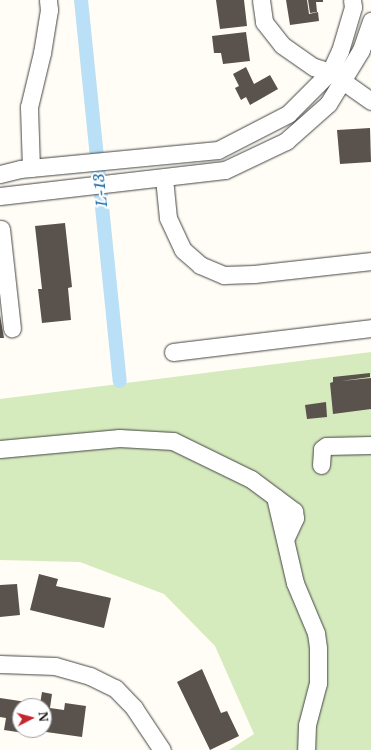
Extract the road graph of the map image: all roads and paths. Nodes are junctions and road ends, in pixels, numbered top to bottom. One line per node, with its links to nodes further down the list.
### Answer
1 (48, 0): 8 (street)
2 (260, 0): 5 (street)
3 (352, 0): 5 (street)
4 (371, 21): 5 (street)
5 (337, 76): 6 (street); 7 (street); 10 (street)
6 (371, 101)
7 (134, 157): 8 (street); 11 (street)
8 (31, 168): 9 (street)
9 (0, 174)
10 (164, 178): 11 (street); 14 (street)
11 (136, 181): 12 (street)
12 (0, 196)
13 (1, 229): 15 (street)
14 (371, 260)
15 (3, 277): 16 (street)
16 (12, 328)
17 (371, 328): 18 (street)
18 (173, 352)
19 (371, 445): 21 (street)
20 (0, 449): 24 (street)
21 (321, 465)
22 (0, 664): 23 (street)
23 (162, 750)
24 (306, 750)

